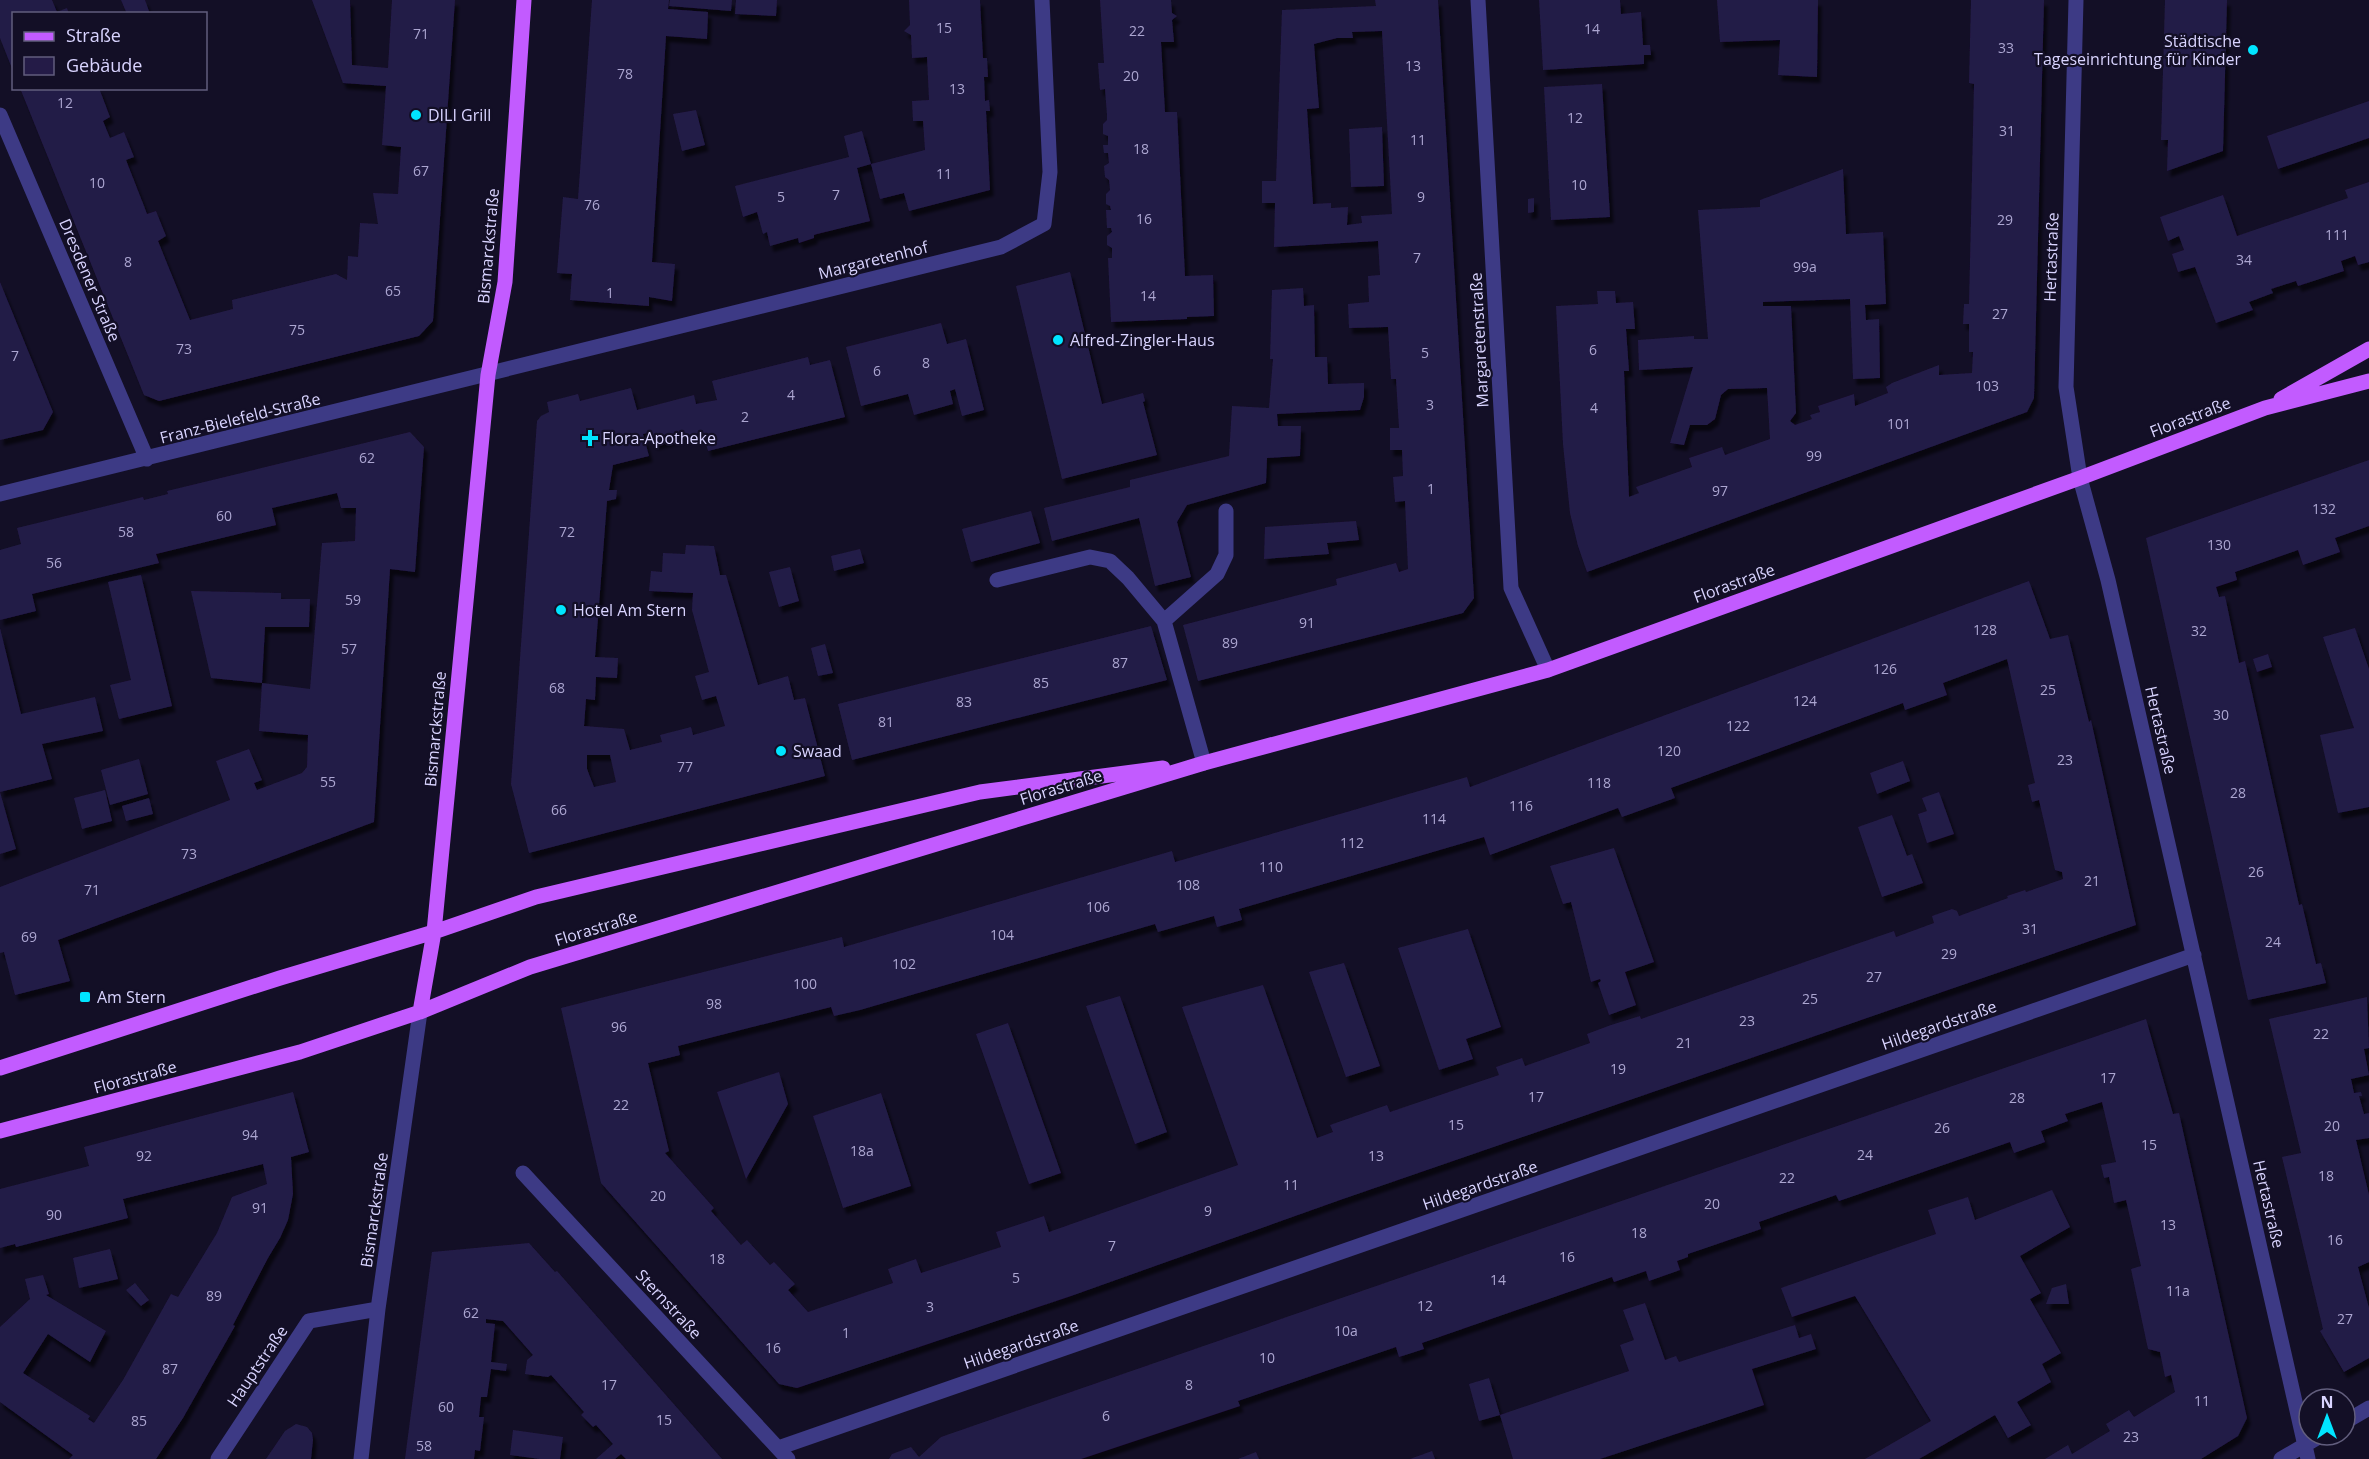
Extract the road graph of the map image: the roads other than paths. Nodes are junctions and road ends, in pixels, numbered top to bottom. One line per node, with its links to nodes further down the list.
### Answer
1 (524, 0): 7 (main road, Bismarckstraße)
2 (1042, 0): 7 (street, Margaretenhof)
3 (1478, 0): 16 (street, Margaretenstraße)
4 (2076, 0): 11 (street, Hertastraße)
5 (0, 115): 10 (street, Dresdener Straße)
6 (2369, 348): 9 (main road, Florastraße)
7 (488, 375): 10 (street, Franz-Bielefeld-Straße); 18 (main road, Bismarckstraße)
8 (2369, 381): 9 (main road, Florastraße)
9 (2265, 408): 11 (main road, Florastraße)
10 (147, 459): 12 (street, Franz-Bielefeld-Straße)
11 (2080, 478): 16 (main road, Florastraße); 19 (street, Hertastraße)
12 (0, 494)
13 (1226, 511): 15 (street)
14 (997, 580): 15 (street)
15 (1164, 621): 17 (street)
16 (1548, 670): 17 (main road, Florastraße)
17 (1204, 763): 18 (main road, Florastraße); 20 (main road, Florastraße)
18 (434, 932): 20 (main road, Bismarckstraße); 21 (main road, Florastraße)
19 (2194, 955): 25 (street, Hertastraße); 26 (street, Hildegardstraße)
20 (420, 1012): 22 (main road, Florastraße); 24 (street, Bismarckstraße)
21 (0, 1068)
22 (0, 1131)
23 (523, 1173): 26 (street, Sternstraße)
24 (378, 1309): 27 (street, Hauptstraße); 28 (street, Bismarckstraße)
25 (2306, 1452): 29 (street)
26 (783, 1454)
27 (218, 1459)
28 (361, 1459)
29 (2281, 1459)

